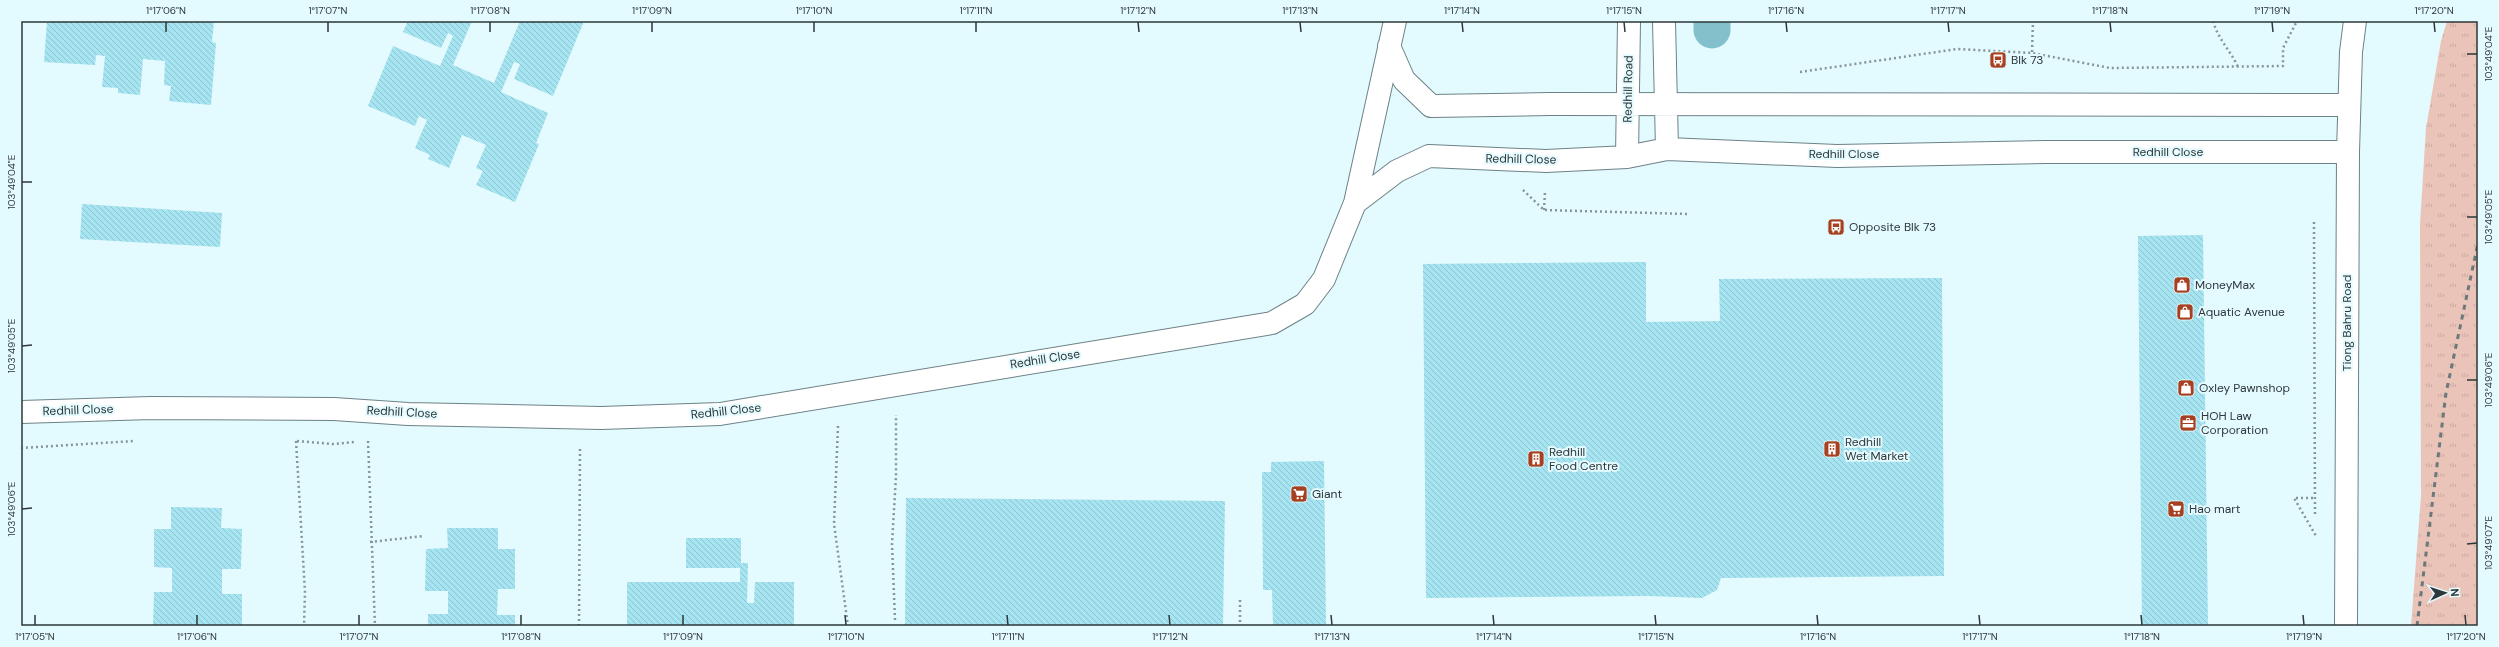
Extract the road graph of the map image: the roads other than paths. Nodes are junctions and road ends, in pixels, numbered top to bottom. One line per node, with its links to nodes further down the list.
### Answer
1 (1395, 21): 5 (street, Redhill Close)
2 (1629, 21): 6 (street, Redhill Road)
3 (1664, 21): 7 (street)
4 (2355, 21): 8 (street, Tiong Bahru Road)
5 (1389, 46): 6 (street); 12 (street, Redhill Close)
6 (1628, 104): 7 (street); 11 (street, Redhill Road)
7 (1665, 105): 8 (street); 9 (street)
8 (2349, 105): 10 (street, Tiong Bahru Road)
9 (1668, 149): 10 (street, Redhill Close); 11 (street, Redhill Close)
10 (2348, 152): 14 (street, Tiong Bahru Road)
11 (1626, 157): 12 (street, Redhill Close)
12 (1355, 203): 13 (street, Redhill Close)
13 (21, 412)
14 (2346, 626)

